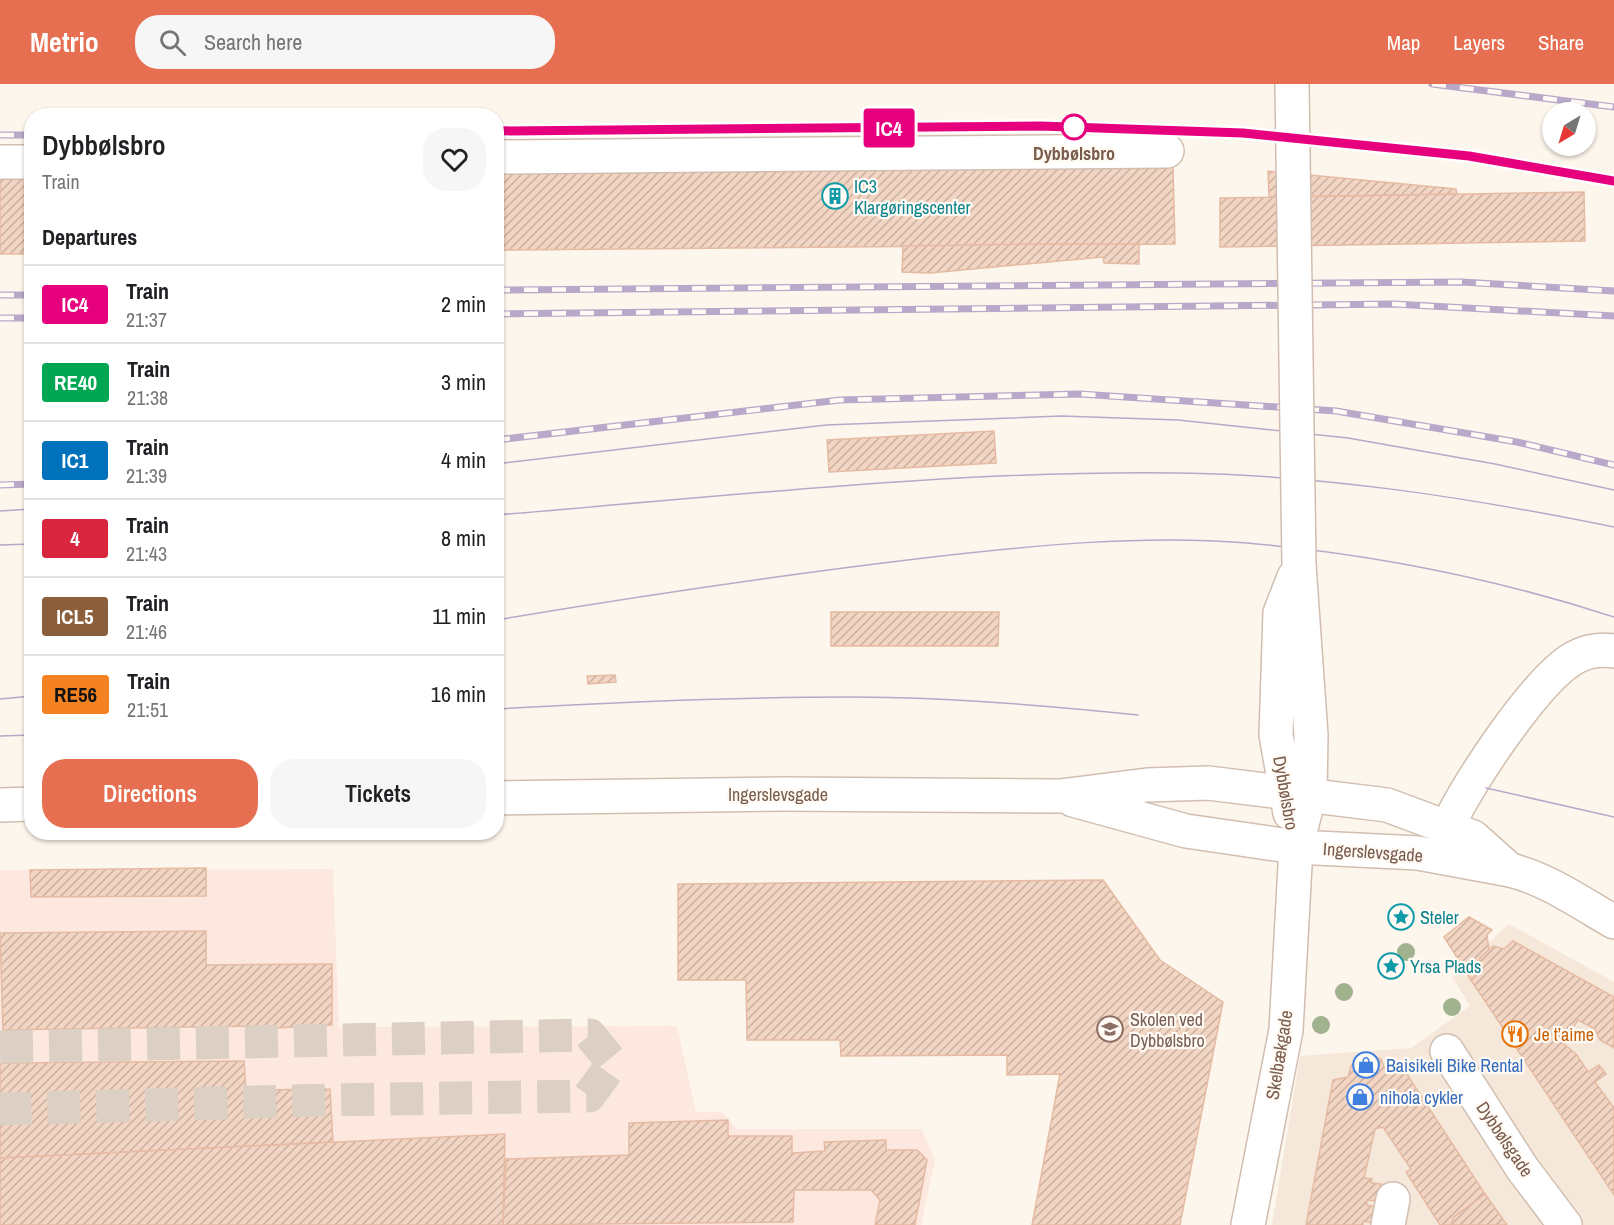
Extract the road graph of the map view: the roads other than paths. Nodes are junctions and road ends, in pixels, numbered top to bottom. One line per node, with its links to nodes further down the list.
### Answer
1 (1292, 84): 7 (street, Dybbølsbro, bridge)
2 (1167, 151): 3 (street)
3 (504, 157)
4 (0, 162): 5 (street)
5 (24, 162)
6 (1614, 651): 12 (street)
7 (1298, 793): 8 (street, Ingerslevsgade); 12 (street, Ingerslevsgade); 13 (street, Dybbølsbro)
8 (1059, 796): 9 (street, Ingerslevsgade); 13 (street, Ingerslevsgade)
9 (504, 798)
10 (24, 804): 11 (street)
11 (0, 805)
12 (1448, 826): 14 (street, Ingerslevsgade)
13 (1296, 847): 14 (street, Ingerslevsgade); 17 (street, Skelbækgade)
14 (1510, 870): 15 (street, Ingerslevsgade)
15 (1614, 922)
16 (1447, 1051): 18 (street, Dybbølsgade)
17 (1248, 1225)
18 (1565, 1225)

